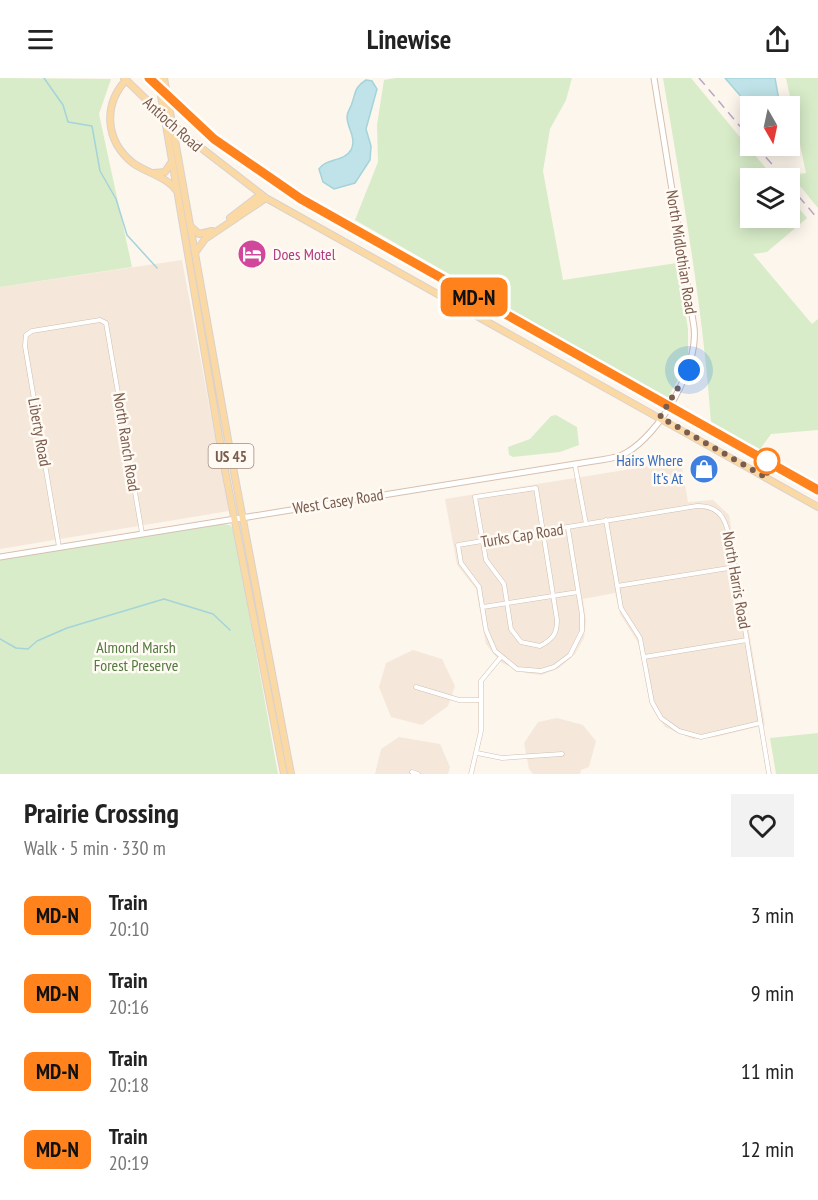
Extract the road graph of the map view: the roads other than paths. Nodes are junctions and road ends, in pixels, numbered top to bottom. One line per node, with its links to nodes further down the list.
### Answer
1 (158, 78): 5 (main road, US 45)
2 (164, 78): 9 (main road, US 45)
3 (654, 78): 12 (main road, North Midlothian Road)
4 (125, 79): 6 (main road); 8 (main road, Antioch Road, bridge)
5 (172, 159): 6 (main road); 7 (main road, US 45)
6 (150, 173): 7 (main road)
7 (178, 193): 15 (main road, US 45)
8 (263, 196): 9 (main road); 10 (main road); 12 (main road, Antioch Road)
9 (190, 226): 10 (main road, US 45)
10 (195, 254): 15 (main road, US 45)
11 (42, 329): 20 (street, North Ranch Road); 22 (street, Liberty Road)
12 (660, 417): 13 (main road, West Casey Road); 14 (main road, Antioch Road)
13 (575, 465): 15 (main road, West Casey Road); 17 (street)
14 (818, 507)
15 (239, 517): 20 (main road, West Casey Road); 39 (main road, US 45); 40 (main road, US 45)
16 (606, 520): 17 (street, North Harris Road); 24 (street, North Harris Road); 25 (street)
17 (586, 524): 18 (street, Turks Cap Road)
18 (568, 528): 19 (street, Turks Cap Road); 26 (street)
19 (543, 531): 21 (street, Turks Cap Road); 21 (street); 27 (street)
20 (142, 533): 22 (main road, West Casey Road)
21 (483, 541): 28 (street); 29 (street, Turks Cap Road)
22 (59, 547): 23 (main road, West Casey Road)
23 (0, 556)
24 (735, 567): 25 (street); 30 (street, North Harris Road)
25 (617, 586): 31 (street)
26 (578, 592): 27 (street); 32 (street)
27 (554, 596): 28 (street); 28 (street)
28 (507, 603): 29 (street)
29 (483, 607): 32 (street)
30 (747, 640): 31 (street); 35 (street, North Harris Road)
31 (644, 657): 35 (street)
32 (500, 658): 34 (street)
33 (416, 687): 34 (street)
34 (480, 700): 36 (street)
35 (760, 723): 43 (street, North Harris Road)
36 (477, 753): 37 (street); 42 (street)
37 (562, 754)
38 (412, 772): 41 (street)
39 (284, 774)
40 (291, 774)
41 (418, 774)
42 (471, 774)
43 (769, 774)

